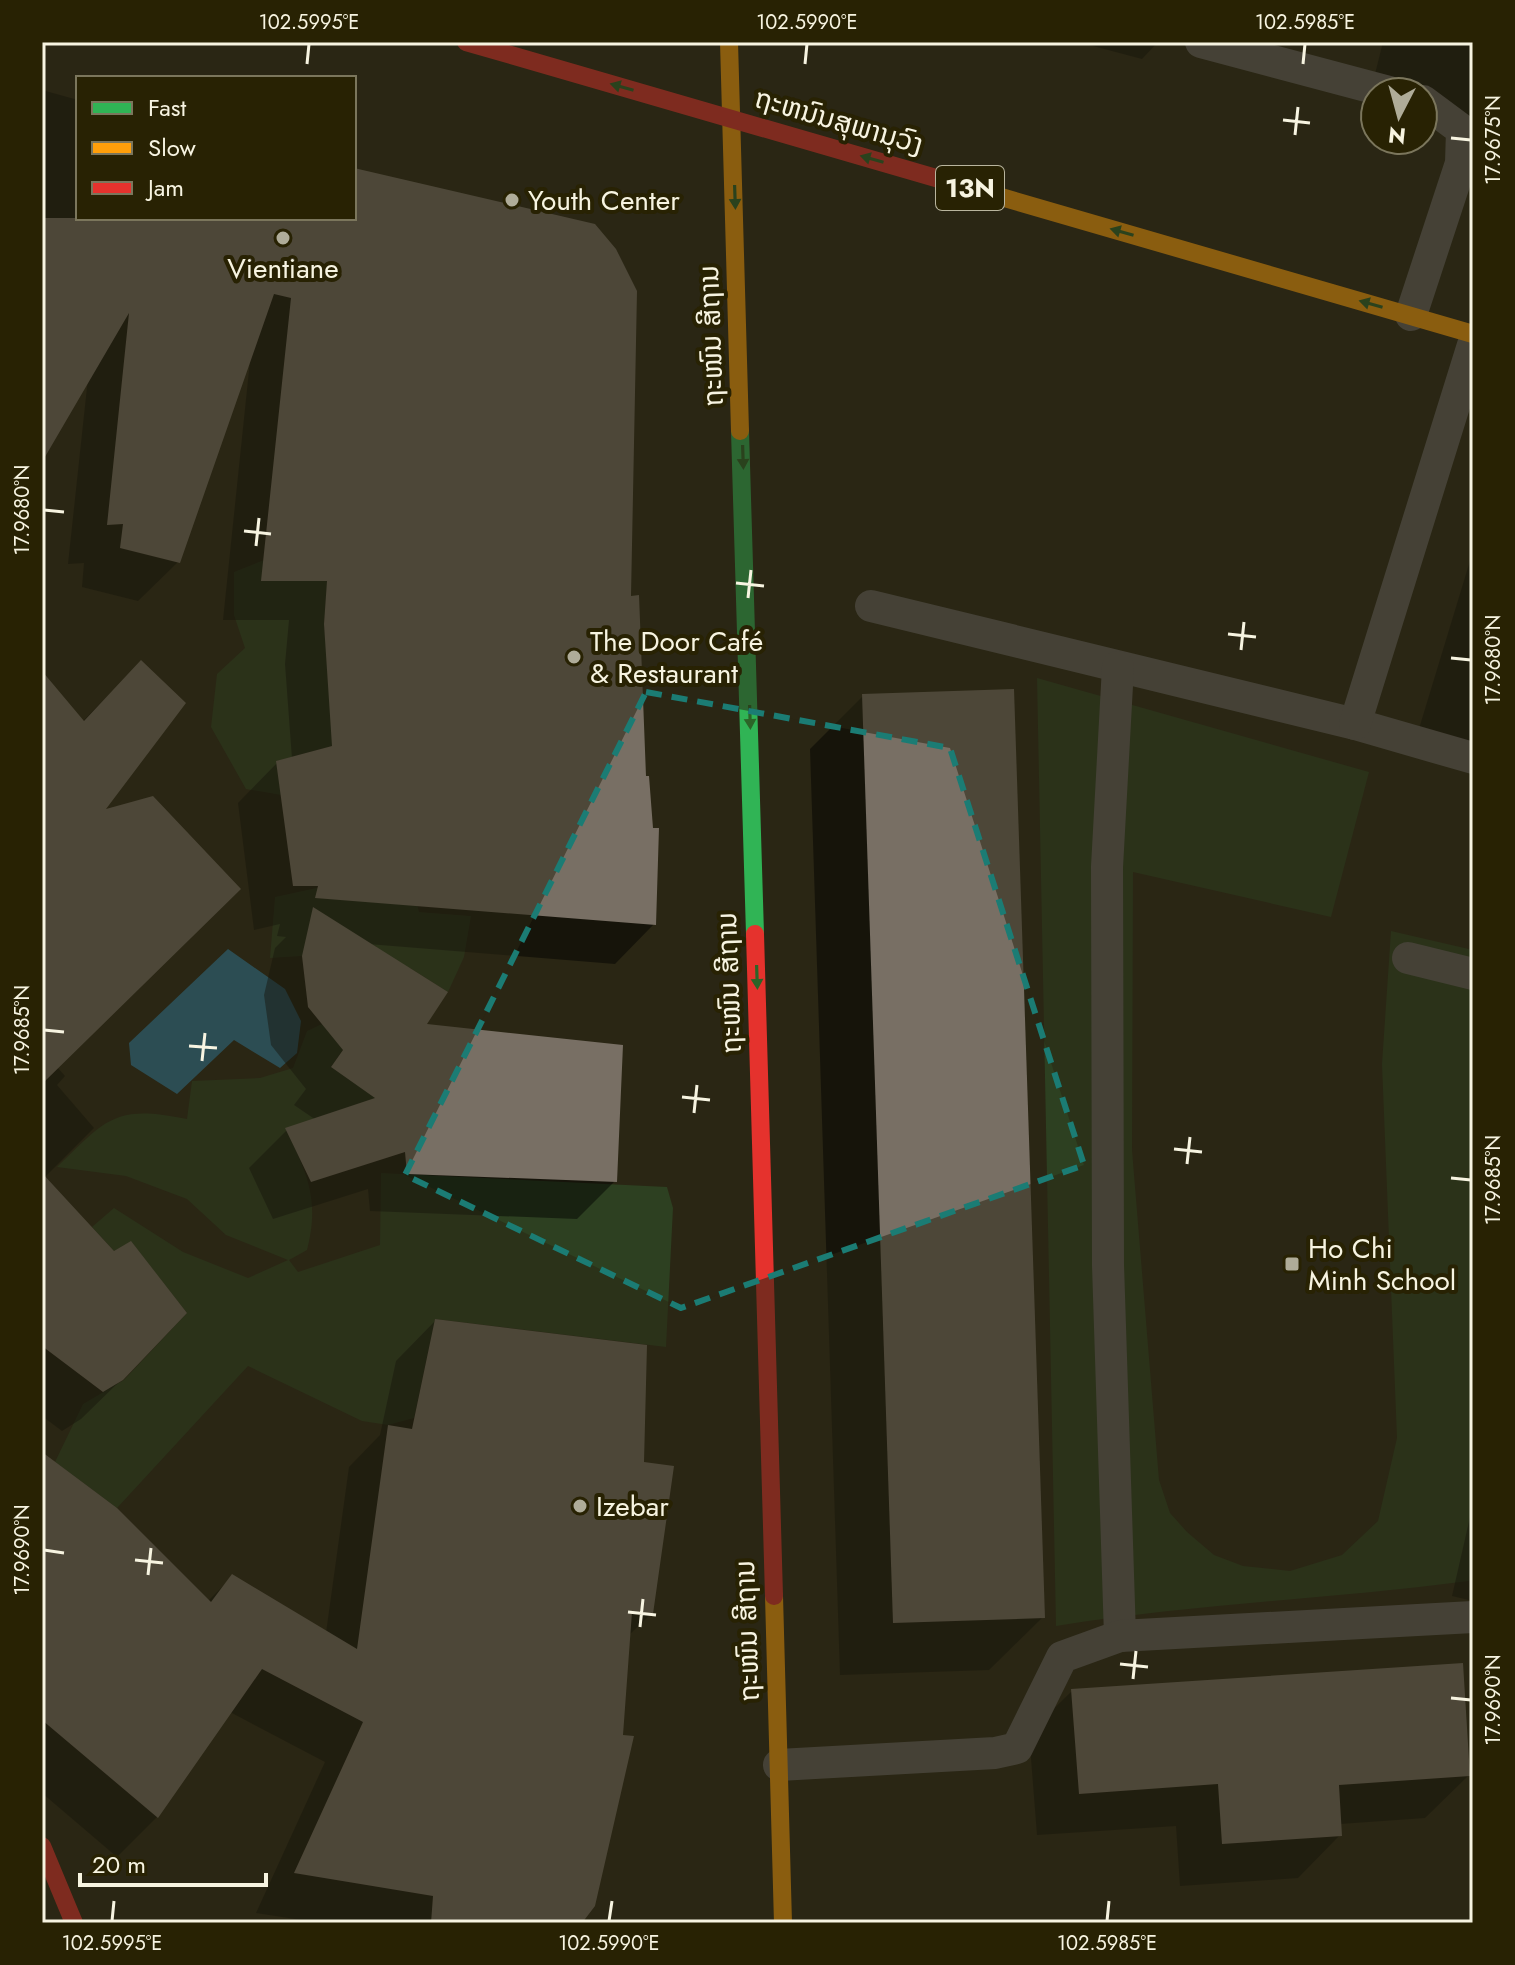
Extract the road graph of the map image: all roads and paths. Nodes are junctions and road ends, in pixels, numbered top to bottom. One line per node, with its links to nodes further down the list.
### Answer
1 (466, 42): 7 (main road, ຖະຫນົນສຸພານຸວົງ / 13N, one-way to 1)
2 (729, 42): 7 (main road, ຖະໜົນ ສີຖານ)
3 (1201, 42): 4 (lane)
4 (1251, 48): 5 (lane)
5 (1359, 82)
6 (1439, 113): 8 (lane)
7 (733, 119): 8 (main road, ຖະຫນົນສຸພານຸວົງ / 13N, one-way to 7); 19 (main road, ຖະໜົນ ສີຖານ, one-way to 19)
8 (1411, 315): 9 (main road, ຖະຫນົນສຸພານຸວົງ / 13N)
9 (1473, 334)
10 (1473, 345): 13 (lane)
11 (871, 606): 12 (lane)
12 (1118, 667): 13 (lane); 18 (lane)
13 (1355, 724): 14 (lane)
14 (1473, 758)
15 (1408, 958): 16 (lane)
16 (1473, 974)
17 (1473, 1617): 18 (lane)
18 (1120, 1636): 19 (lane)
19 (779, 1765): 22 (main road, ຖະໜົນ ສີຖານ)
20 (42, 1846): 21 (main road)
21 (74, 1923)
22 (783, 1923)

